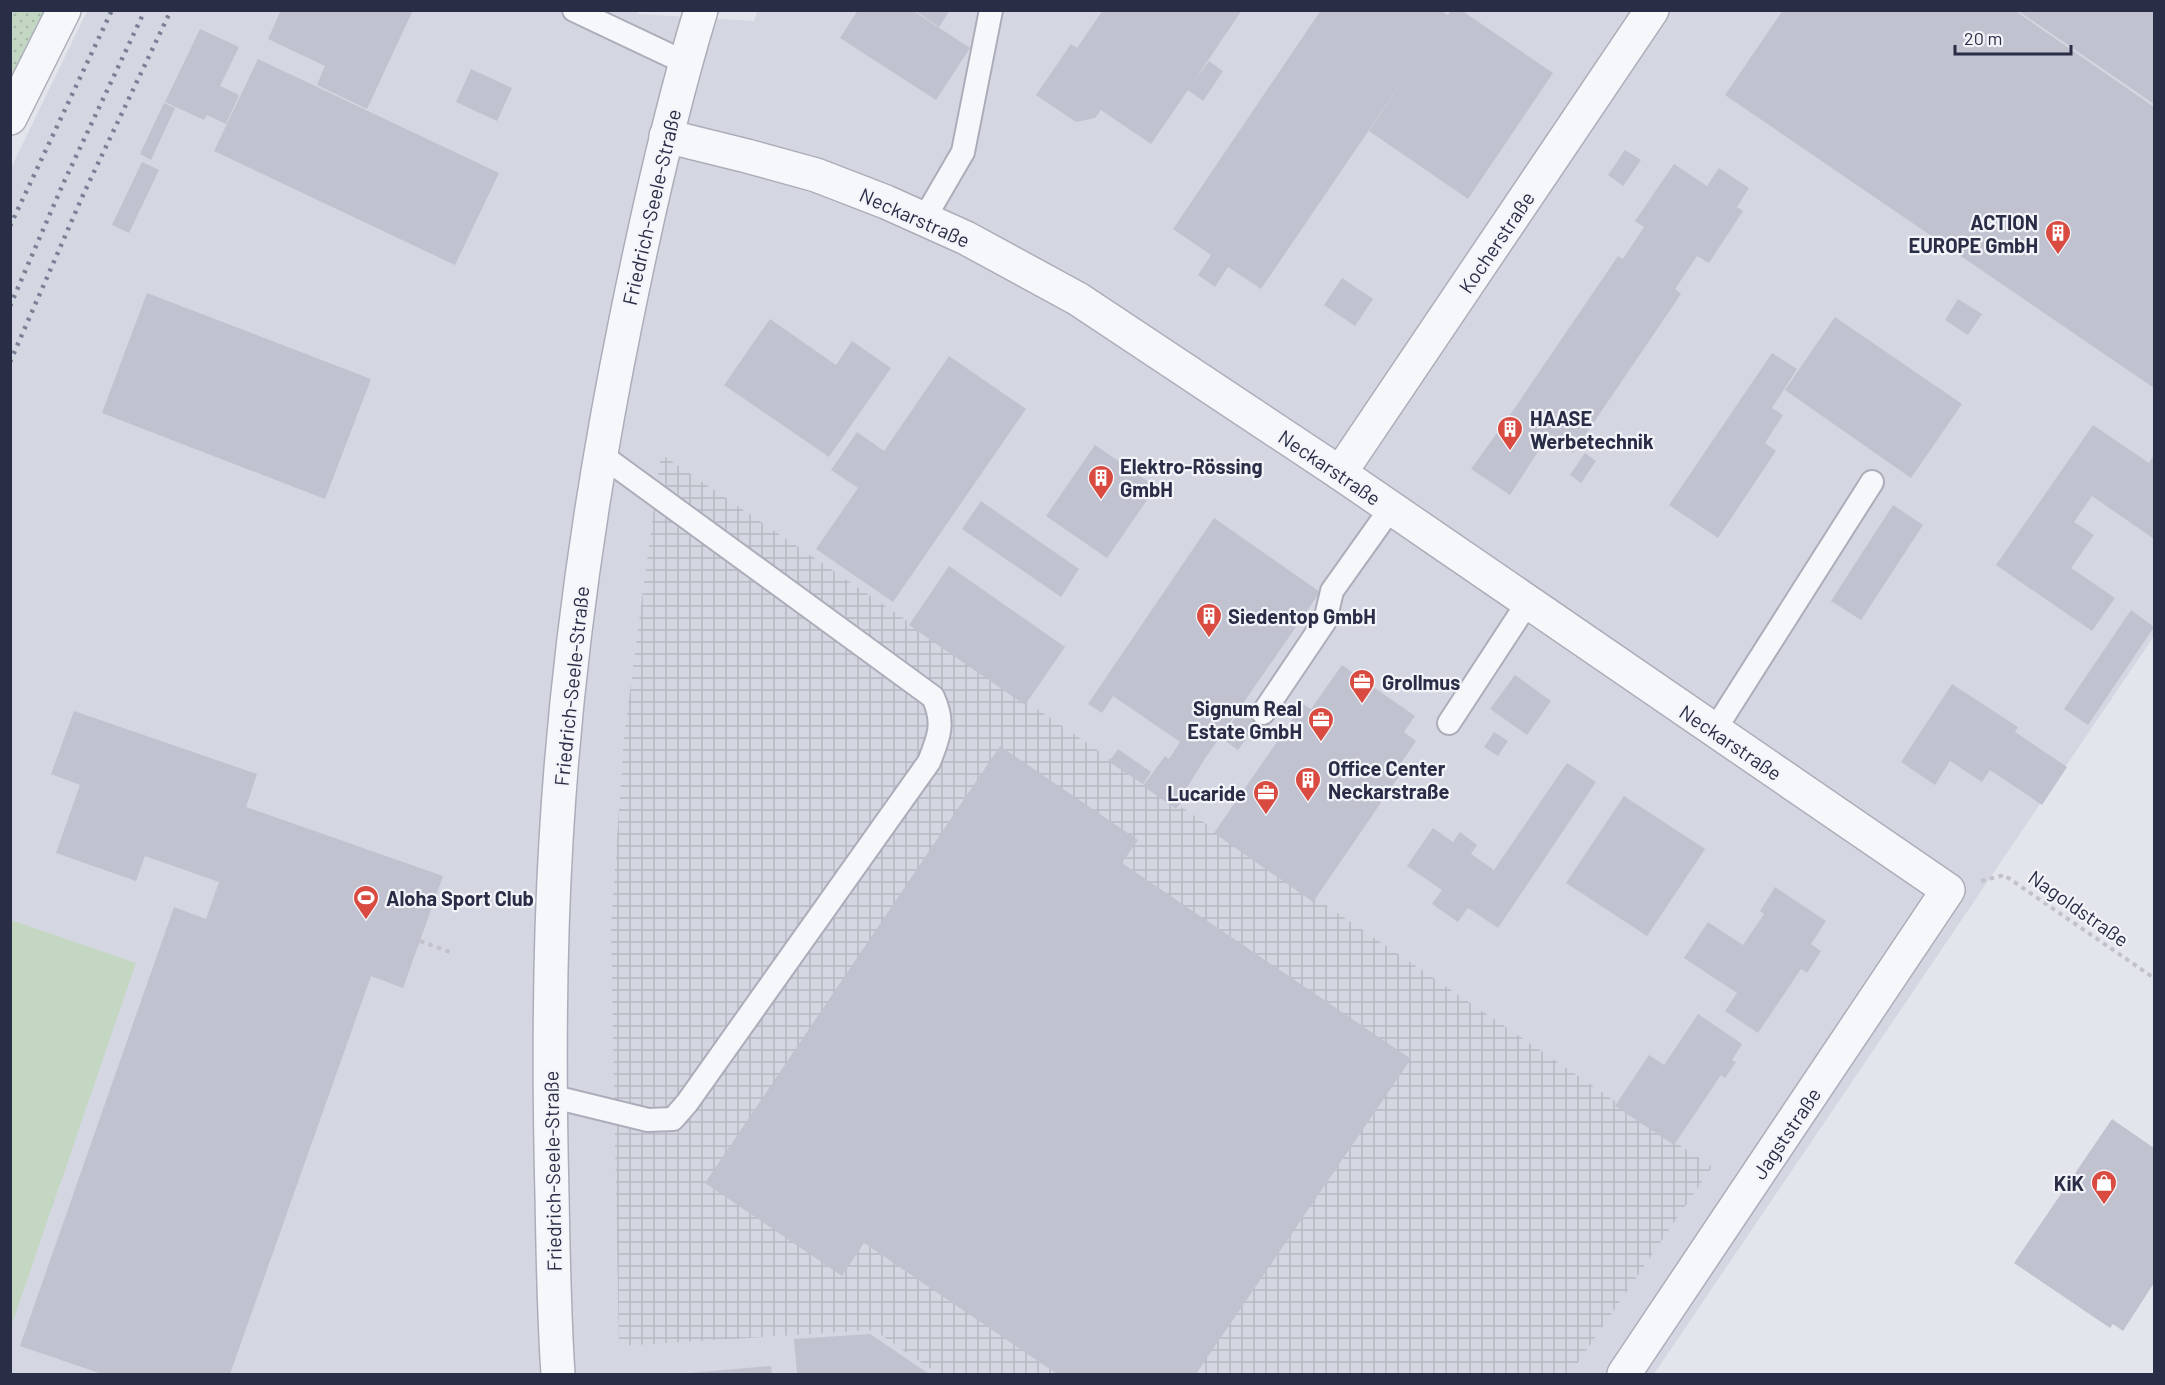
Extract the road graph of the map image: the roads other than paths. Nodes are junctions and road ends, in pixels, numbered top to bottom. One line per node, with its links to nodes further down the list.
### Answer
1 (64, 10): 7 (street)
2 (574, 10): 6 (lane)
3 (701, 10): 6 (street, Friedrich-Seele-Straße)
4 (991, 10): 9 (lane)
5 (1652, 10): 11 (street, Kocherstraße)
6 (686, 63): 8 (street, Friedrich-Seele-Straße)
7 (10, 118)
8 (666, 136): 9 (street, Neckarstraße); 10 (street, Friedrich-Seele-Straße)
9 (924, 219): 11 (street, Neckarstraße)
10 (600, 454): 19 (street, Friedrich-Seele-Straße); 19 (lane)
11 (1340, 473): 13 (street, Neckarstraße)
12 (1872, 482): 17 (lane)
13 (1391, 508): 14 (street, Neckarstraße); 15 (lane)
14 (1528, 602): 16 (lane); 17 (street, Neckarstraße)
15 (1263, 713)
16 (1449, 723)
17 (1714, 731): 18 (street, Neckarstraße)
18 (1948, 890): 21 (street, Jagststraße)
19 (550, 1096): 20 (street, Friedrich-Seele-Straße)
20 (558, 1374)
21 (1624, 1374)

